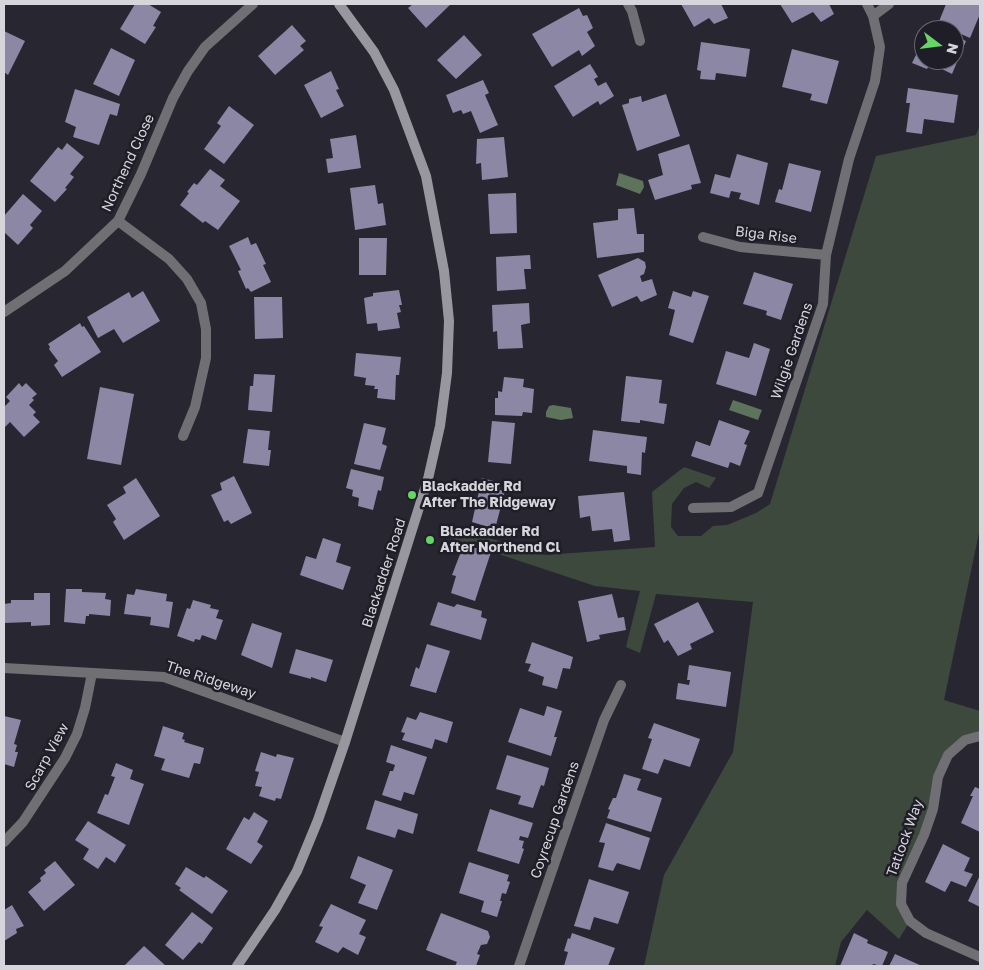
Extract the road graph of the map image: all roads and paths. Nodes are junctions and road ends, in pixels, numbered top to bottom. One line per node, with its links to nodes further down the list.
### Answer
1 (253, 4): 8 (street, Northend Close)
2 (339, 4): 18 (street, Blackadder Road)
3 (628, 4): 7 (street)
4 (867, 4): 6 (street, Wilgie Gardens)
5 (889, 4): 6 (street)
6 (873, 16): 10 (street, Wilgie Gardens)
7 (640, 41)
8 (118, 220): 11 (street, Northend Close); 12 (street)
9 (703, 237): 10 (street, Biga Rise)
10 (826, 255): 13 (street, Wilgie Gardens)
11 (4, 312)
12 (183, 436)
13 (693, 508)
14 (4, 668): 15 (street, The Ridgeway)
15 (92, 673): 18 (street, The Ridgeway); 19 (street, Scarp View)
16 (621, 685): 22 (street, Coyrecup Gardens)
17 (980, 736): 20 (street, Tatlock Way)
18 (345, 742): 21 (street, Blackadder Road)
19 (4, 842)
20 (980, 957)
21 (237, 966)
22 (520, 966)

